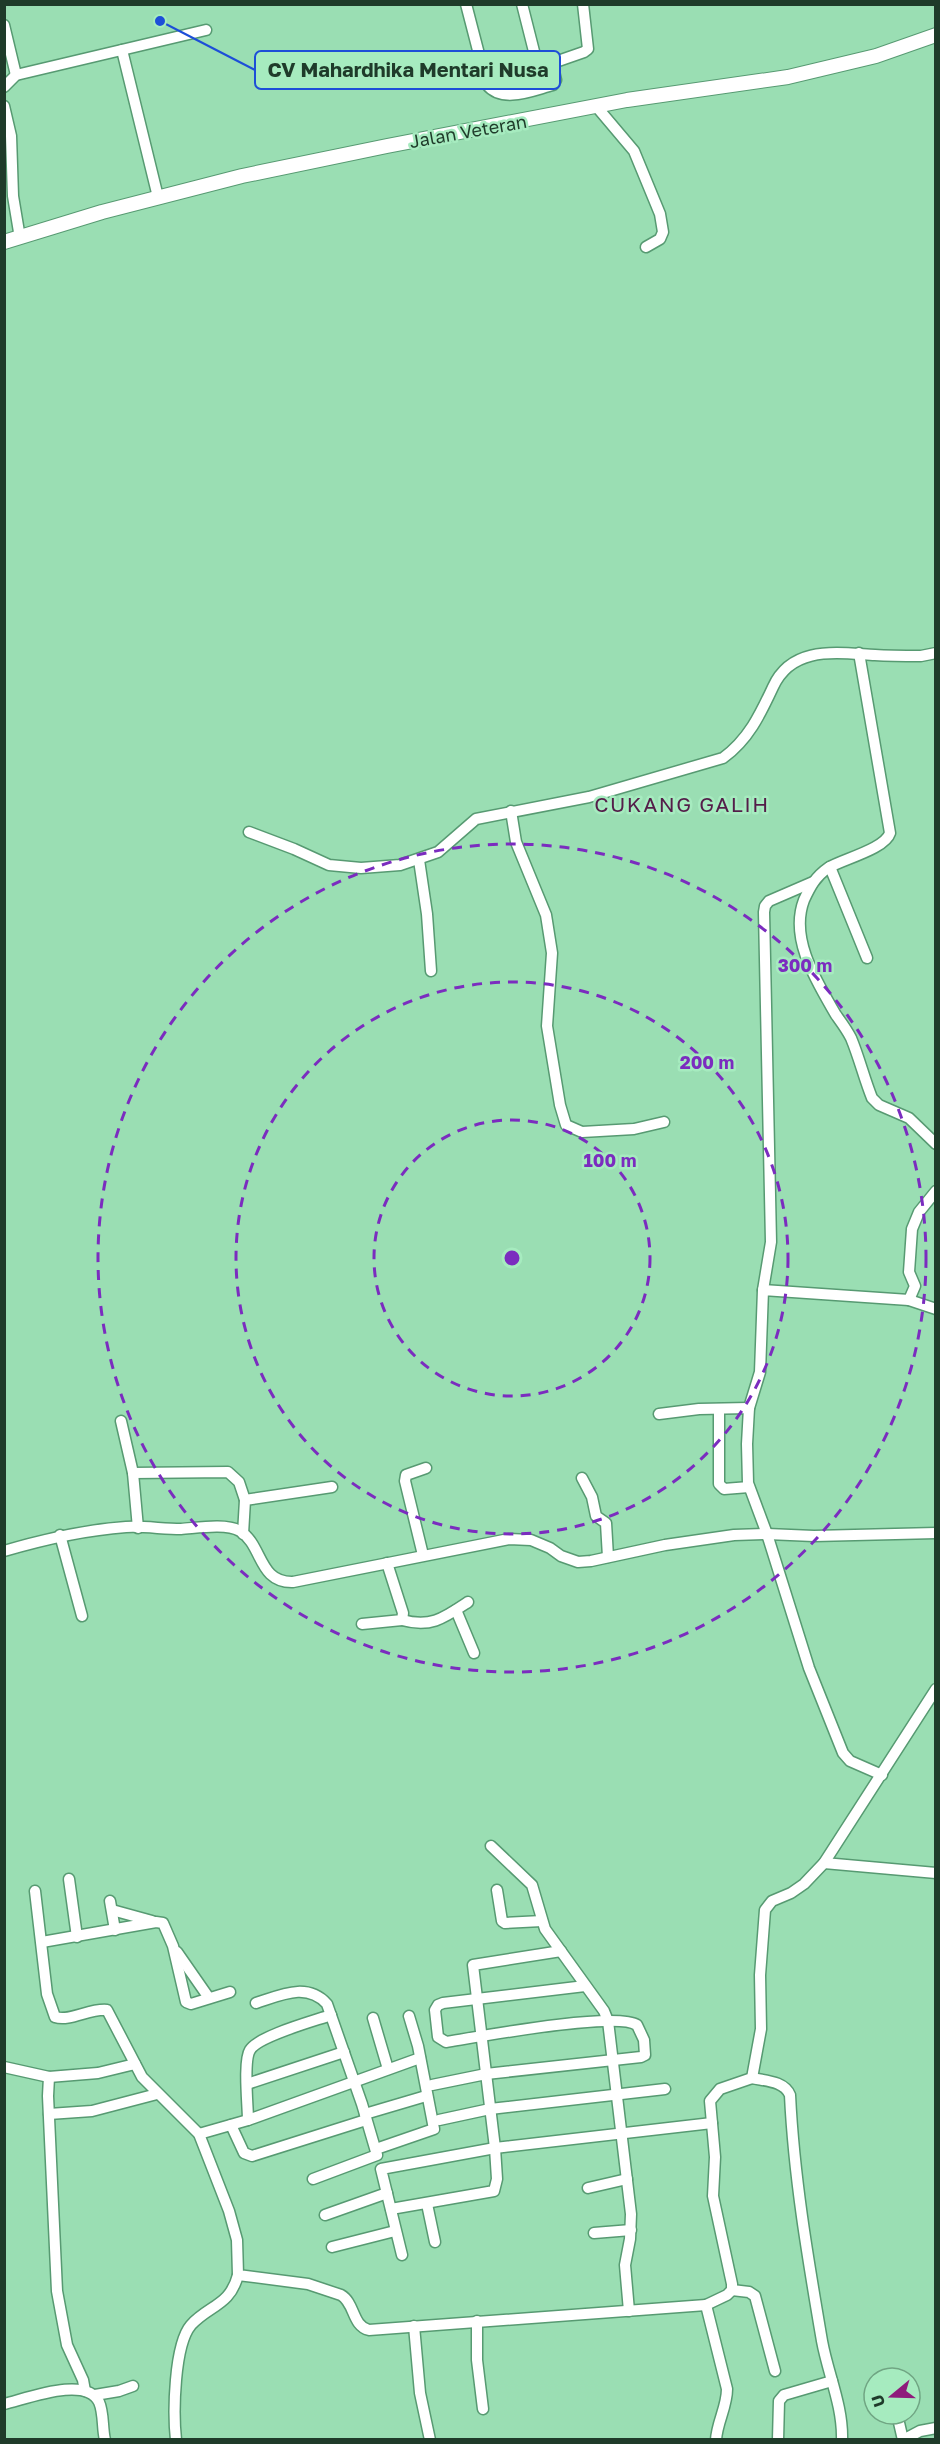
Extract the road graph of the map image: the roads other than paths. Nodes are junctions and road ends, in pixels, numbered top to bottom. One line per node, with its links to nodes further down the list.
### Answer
1 (466, 4): 14 (street)
2 (522, 4): 11 (street)
3 (577, 4): 8 (street)
4 (583, 4): 8 (street)
5 (4, 25): 12 (street)
6 (206, 30): 9 (street)
7 (936, 35): 16 (main road, Jalan Veteran)
8 (588, 49): 10 (street)
9 (122, 50): 12 (street); 17 (street)
10 (552, 63): 11 (street); 14 (street)
11 (538, 68): 14 (street)
12 (16, 75): 13 (street)
13 (4, 87)
14 (543, 87)
15 (4, 106): 18 (street)
16 (596, 106): 17 (main road, Jalan Veteran); 20 (street)
17 (158, 197): 18 (main road, Jalan Veteran)
18 (20, 238): 19 (main road, Jalan Veteran)
19 (4, 242)
20 (646, 247)
21 (859, 653): 22 (street); 23 (street); 26 (street)
22 (936, 653)
23 (511, 812): 25 (street); 30 (street)
24 (249, 832): 25 (street)
25 (419, 860): 29 (street)
26 (830, 867): 27 (street); 28 (street)
27 (813, 882): 31 (street); 33 (street)
28 (867, 958)
29 (431, 971)
30 (664, 1122)
31 (936, 1144)
32 (936, 1191): 34 (street)
33 (763, 1290): 34 (street); 36 (street)
34 (909, 1300): 35 (street)
35 (936, 1309)
36 (749, 1408): 37 (street); 44 (street)
37 (719, 1410): 38 (street); 44 (street)
38 (659, 1414)
39 (121, 1422): 41 (street)
40 (426, 1468): 52 (street)
41 (133, 1473): 45 (street); 46 (street)
42 (582, 1478): 53 (street)
43 (332, 1487): 45 (street)
44 (749, 1487): 49 (street)
45 (245, 1500): 48 (street)
46 (138, 1528): 48 (street); 50 (street)
47 (936, 1533): 49 (street)
48 (243, 1534): 54 (street)
49 (767, 1534): 53 (street); 62 (street)
50 (60, 1535): 51 (street); 57 (street)
51 (4, 1551)
52 (423, 1555): 53 (street); 54 (street)
53 (608, 1557)
54 (387, 1563): 58 (street)
55 (468, 1602): 56 (street)
56 (456, 1610): 58 (street); 60 (street)
57 (82, 1616)
58 (402, 1620): 59 (street)
59 (362, 1624)
60 (474, 1653)
61 (936, 1689): 62 (street)
62 (882, 1775): 64 (street)
63 (491, 1846): 69 (street)
64 (824, 1863): 65 (street); 94 (street)
65 (936, 1873)
66 (69, 1879): 72 (street)
67 (497, 1890): 69 (street)
68 (35, 1891): 73 (street)
69 (542, 1921): 75 (street)
70 (156, 1922): 71 (street); 71 (street); 74 (street)
71 (114, 1930): 72 (street)
72 (77, 1937): 73 (street)
73 (42, 1942): 89 (street)
74 (173, 1946): 78 (street); 78 (street)
75 (561, 1951): 76 (street); 79 (street)
76 (585, 1986): 79 (street); 84 (street)
77 (230, 1992): 78 (street)
78 (209, 1998)
79 (477, 2000): 85 (street); 85 (street)
80 (256, 2003): 81 (street)
81 (331, 2016): 86 (street); 96 (street)
82 (409, 2016): 87 (street)
83 (373, 2018): 91 (street)
84 (608, 2021): 85 (street); 88 (street); 88 (street)
85 (482, 2036): 92 (street)
86 (344, 2052): 95 (street); 96 (street)
87 (420, 2058): 91 (street); 101 (street)
88 (613, 2060): 92 (street); 100 (street)
89 (135, 2064): 93 (street); 99 (street)
90 (4, 2067): 93 (street)
91 (388, 2069): 95 (street)
92 (486, 2074): 97 (street); 102 (street)
93 (49, 2077): 103 (street)
94 (752, 2078): 107 (street); 133 (street)
95 (354, 2081): 104 (street); 105 (street)
96 (247, 2084): 105 (street)
97 (432, 2085)
98 (665, 2089): 100 (street)
99 (157, 2094): 103 (street); 110 (street)
100 (618, 2094): 102 (street); 109 (street)
101 (426, 2096): 104 (street); 112 (street)
102 (490, 2109): 106 (street); 111 (street)
103 (49, 2114): 135 (street)
104 (366, 2117): 108 (street); 112 (street)
105 (248, 2120): 108 (street)
106 (439, 2120)
107 (712, 2123): 109 (street); 127 (street)
108 (231, 2125): 110 (street)
109 (622, 2132): 111 (street); 114 (street)
110 (199, 2134): 126 (street)
111 (495, 2148): 116 (street); 117 (street)
112 (376, 2149): 113 (street)
113 (312, 2180)
114 (627, 2180): 115 (street); 120 (street)
115 (588, 2188)
116 (387, 2193): 118 (street); 119 (street)
117 (426, 2204): 118 (street); 123 (street)
118 (391, 2210): 121 (street)
119 (325, 2215)
120 (631, 2230): 122 (street); 129 (street)
121 (395, 2231): 124 (street); 125 (street)
122 (594, 2233)
123 (435, 2242)
124 (332, 2247)
125 (402, 2255)
126 (238, 2276): 131 (street); 140 (street)
127 (732, 2290): 128 (street); 132 (street)
128 (706, 2305): 129 (street); 142 (street)
129 (629, 2311): 130 (street)
130 (477, 2321): 131 (street); 137 (street)
131 (414, 2326): 141 (street)
132 (775, 2371)
133 (832, 2381): 143 (street); 144 (street)
134 (133, 2386): 135 (street)
135 (90, 2393): 136 (street); 139 (street)
136 (4, 2404)
137 (483, 2409)
138 (934, 2432): 145 (street)
139 (105, 2439)
140 (176, 2439)
141 (430, 2439)
142 (716, 2439)
143 (778, 2439)
144 (842, 2439)
145 (903, 2439)

